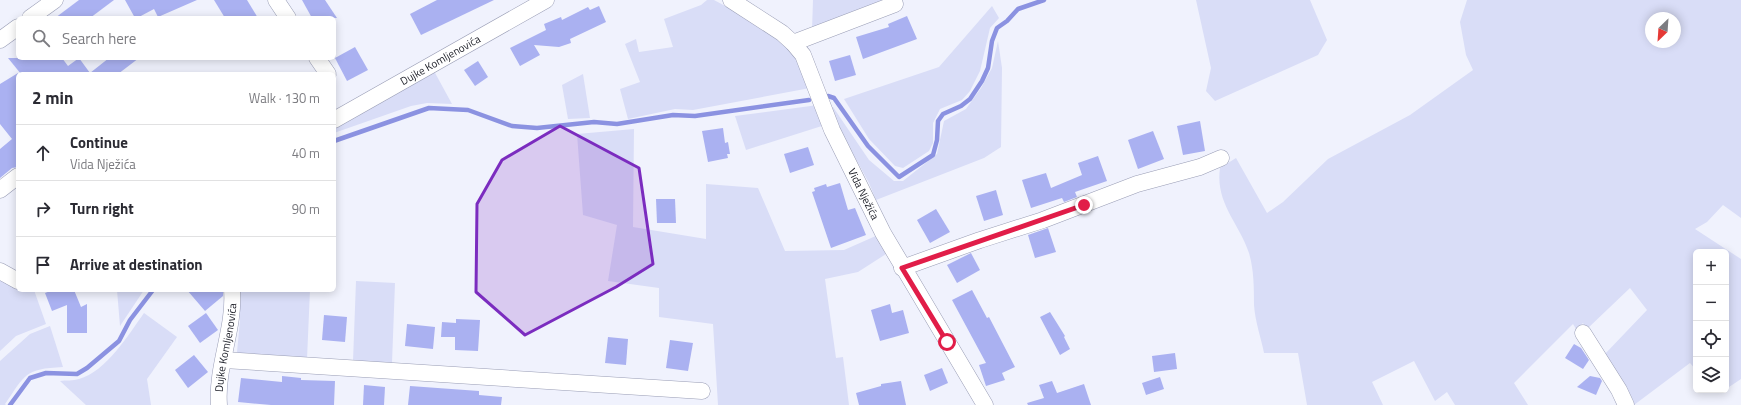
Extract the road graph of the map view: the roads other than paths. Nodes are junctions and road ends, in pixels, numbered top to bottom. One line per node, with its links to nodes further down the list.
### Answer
1 (55, 0): 6 (street)
2 (276, 0): 7 (street)
3 (546, 0): 13 (street, Dujke Komljenovića)
4 (731, 0): 10 (street, Vida Nježića)
5 (895, 4): 10 (street)
6 (33, 16)
7 (287, 16)
8 (16, 28): 9 (street)
9 (0, 40)
10 (793, 43): 17 (street, Vida Nježića)
11 (318, 60): 12 (street)
12 (327, 72)
13 (336, 119)
14 (1221, 158): 17 (street)
15 (16, 178): 16 (street)
16 (0, 190)
17 (902, 268): 25 (street, Vida Nježića)
18 (0, 271): 19 (street)
19 (16, 280)
20 (232, 292): 22 (street, Dujke Komljenovića)
21 (1583, 333): 26 (street)
22 (224, 360): 23 (street); 24 (street, Dujke Komljenovića)
23 (702, 391)
24 (219, 405)
25 (985, 405)
26 (1626, 405)

